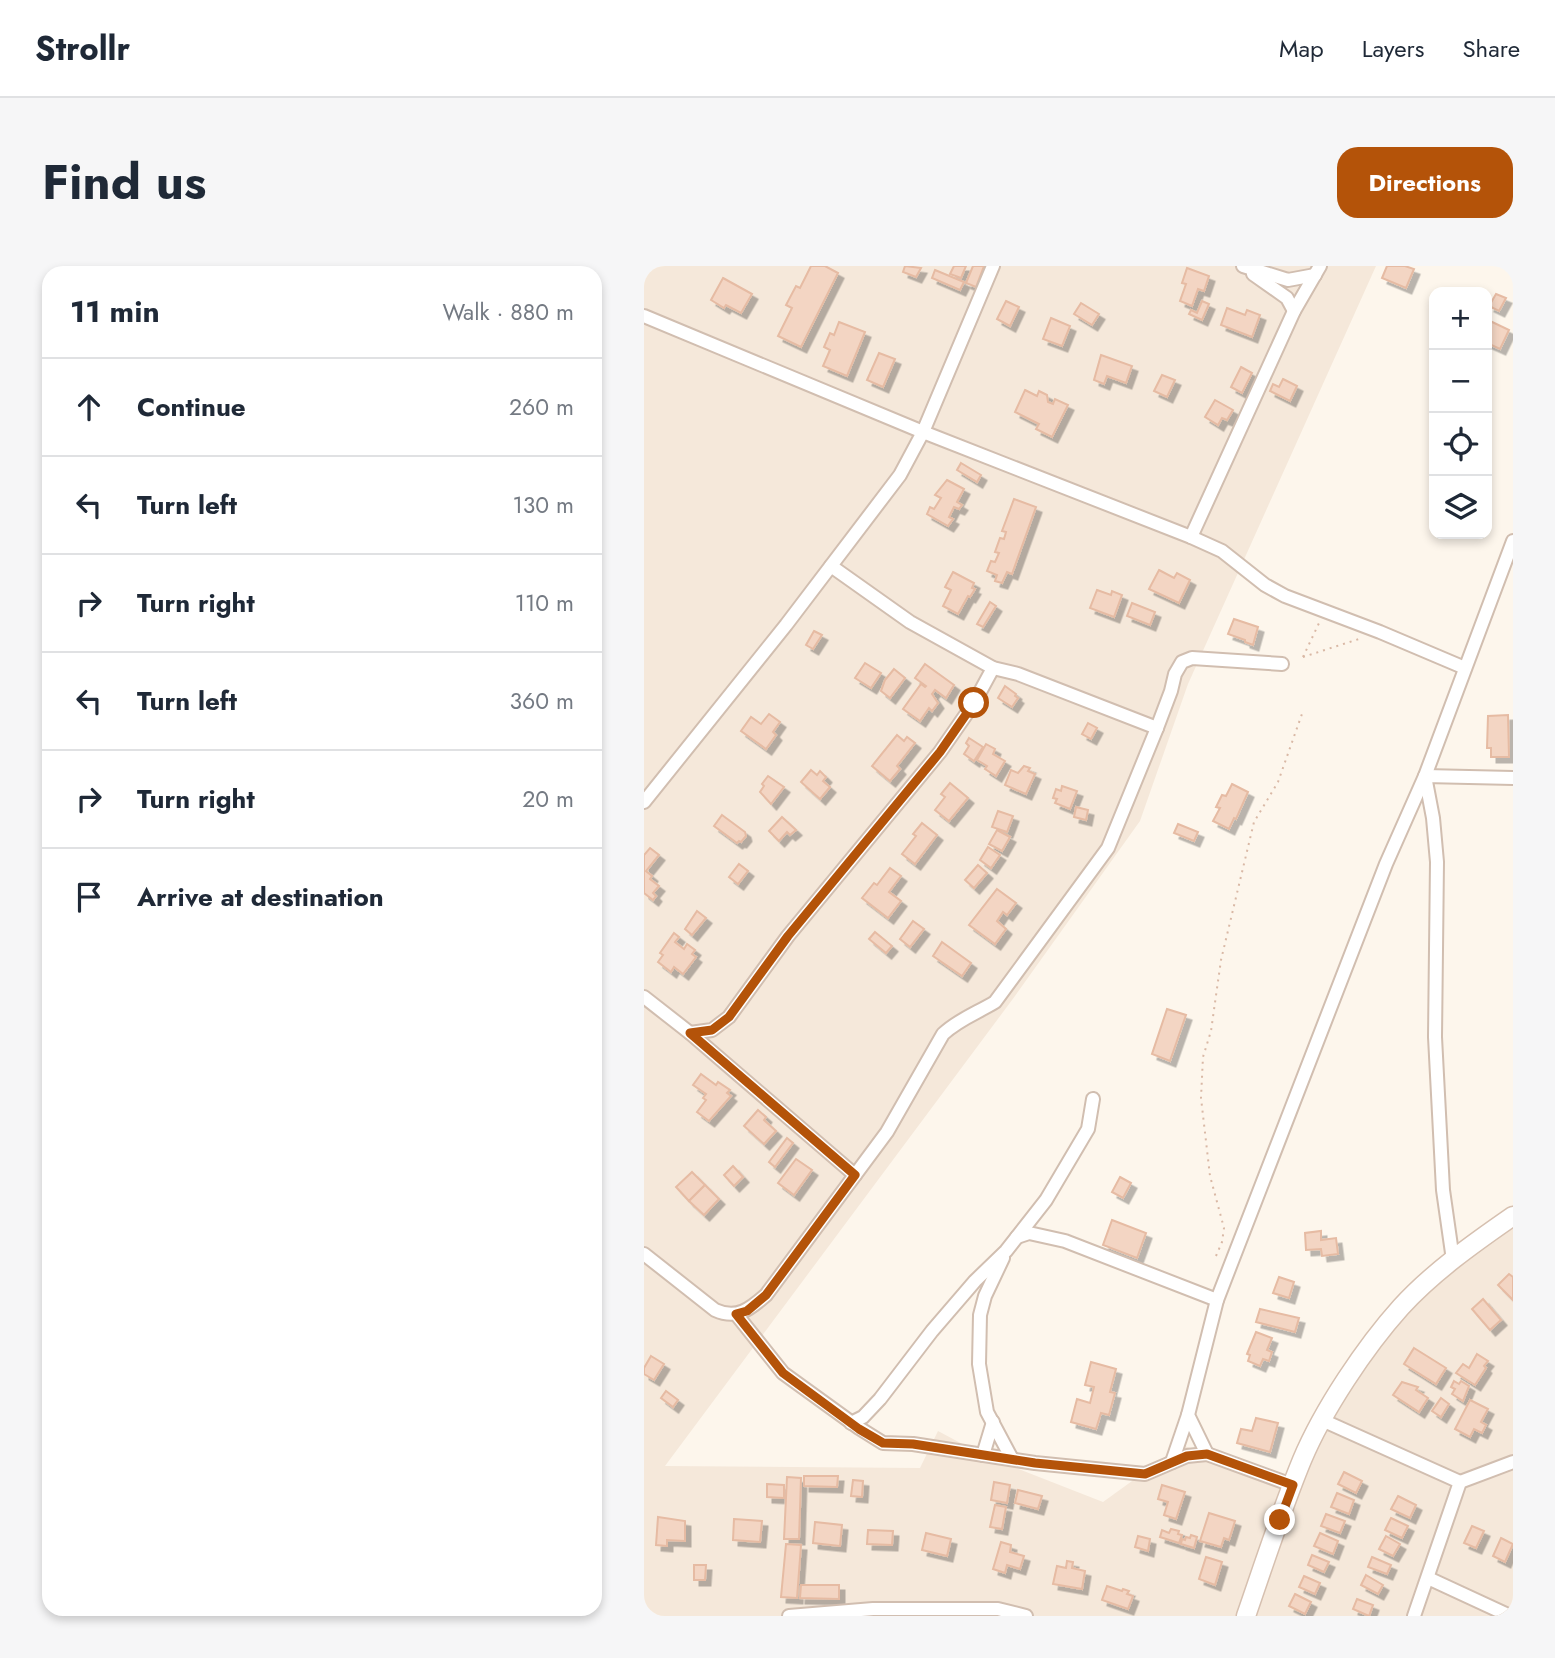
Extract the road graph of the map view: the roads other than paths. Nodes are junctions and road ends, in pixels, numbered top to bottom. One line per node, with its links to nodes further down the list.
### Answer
1 (993, 266): 6 (street)
2 (1242, 266): 3 (street); 4 (street)
3 (1317, 270): 4 (street)
4 (1294, 312): 7 (street)
5 (644, 316): 6 (street)
6 (923, 432): 7 (street); 9 (street)
7 (1191, 537): 12 (street)
8 (1513, 541): 12 (street)
9 (831, 566): 11 (street); 16 (street)
10 (1282, 664): 13 (street)
11 (993, 668): 13 (street); 18 (street)
12 (1465, 668): 14 (street)
13 (1157, 728): 20 (street)
14 (1425, 776): 15 (street); 25 (street); 26 (street)
15 (1513, 778)
16 (644, 802)
17 (644, 997): 18 (street)
18 (690, 1033): 20 (street)
19 (1093, 1100): 22 (street)
20 (855, 1175): 27 (street)
21 (1513, 1216): 25 (street)
22 (1016, 1237): 23 (street); 26 (street)
23 (1006, 1251): 30 (street); 31 (street)
24 (644, 1254): 27 (street)
25 (1453, 1260): 29 (street)
26 (1217, 1300): 28 (street)
27 (736, 1314): 31 (street)
28 (1188, 1415): 32 (street); 35 (street)
29 (1322, 1420): 37 (street); 38 (street)
30 (993, 1422): 33 (street); 34 (street)
31 (851, 1423): 33 (street)
32 (1207, 1454): 35 (street); 38 (street)
33 (983, 1455): 34 (street)
34 (1012, 1459): 35 (street)
35 (1172, 1462)
36 (1513, 1462): 37 (street)
37 (1460, 1482): 39 (street)
38 (1293, 1485): 42 (street)
39 (1428, 1578): 43 (street); 44 (street)
40 (789, 1616): 41 (street)
41 (1026, 1616)
42 (1246, 1616)
43 (1414, 1616)
44 (1510, 1616)

